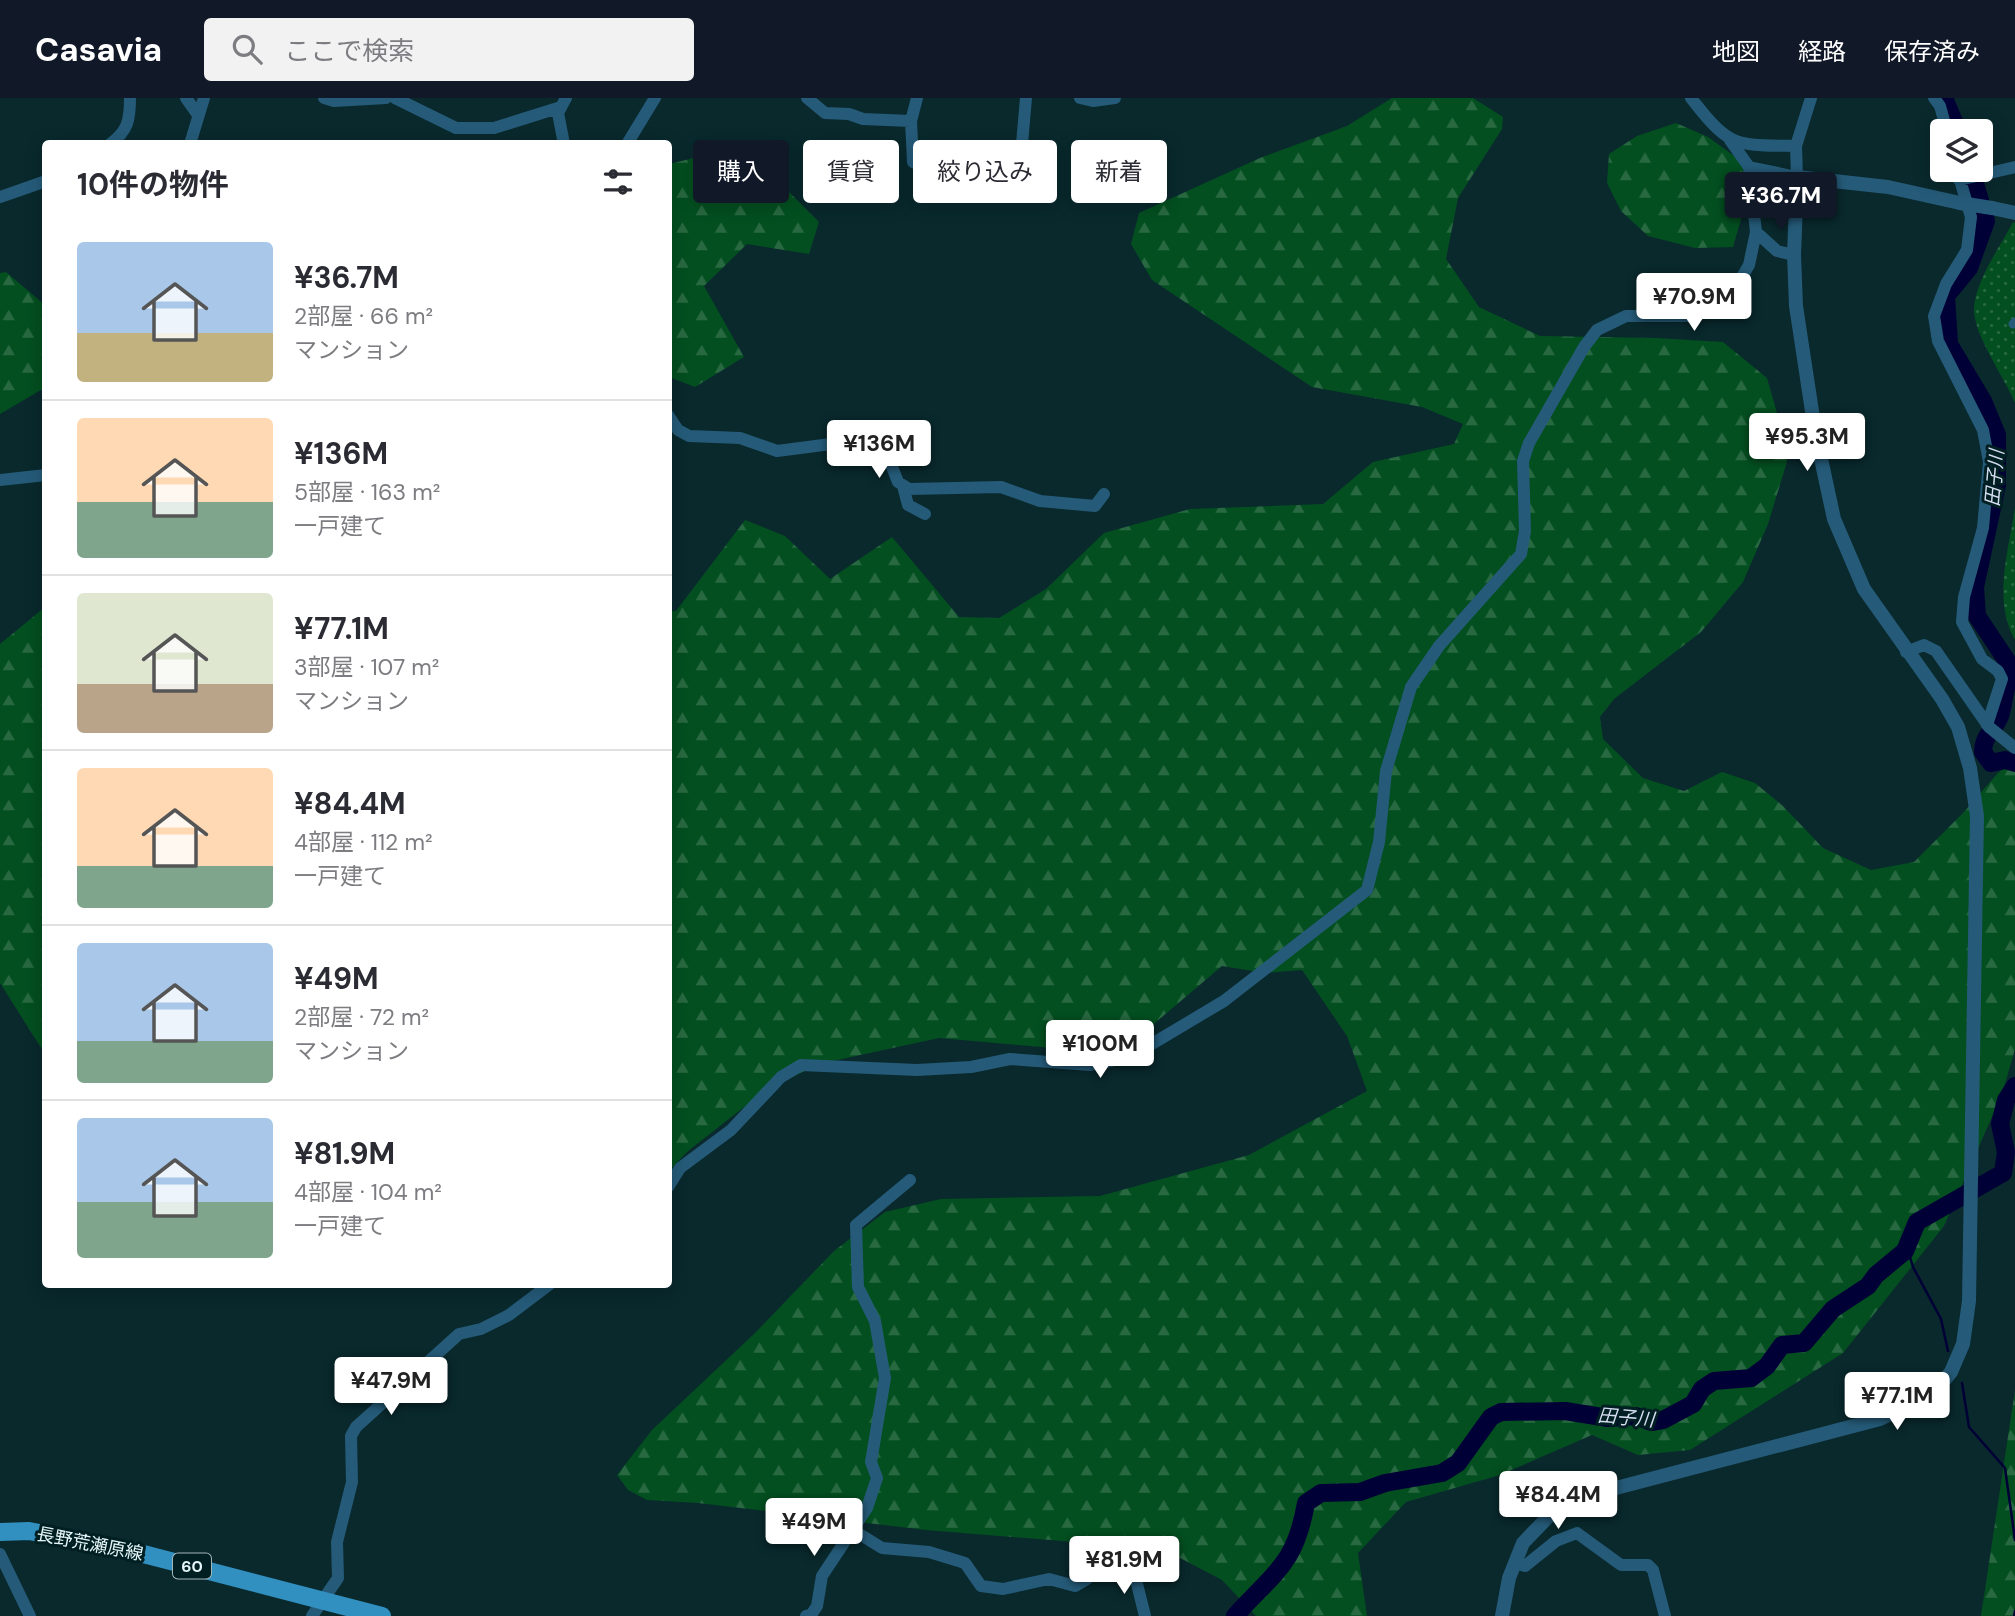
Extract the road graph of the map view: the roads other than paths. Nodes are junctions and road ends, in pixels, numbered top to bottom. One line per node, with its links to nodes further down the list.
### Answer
1 (130, 98): 20 (street)
2 (186, 98): 17 (street)
3 (204, 98): 17 (street)
4 (324, 98): 5 (street)
5 (386, 98)
6 (395, 98): 16 (street)
7 (655, 98): 23 (street)
8 (807, 98): 19 (street)
9 (917, 98): 19 (street)
10 (1026, 98): 19 (street)
11 (1080, 98): 12 (street)
12 (1115, 98)
13 (1691, 98): 24 (street)
14 (1811, 98): 25 (street)
15 (1934, 98): 18 (street)
16 (564, 102): 22 (street)
17 (198, 115): 21 (street)
18 (1944, 119)
19 (911, 121)
20 (115, 140)
21 (191, 140)
22 (563, 140)
23 (629, 140)
24 (1730, 140): 25 (street); 26 (street)
25 (1796, 146): 29 (street)
26 (1749, 167): 29 (street); 34 (street)
27 (2015, 167): 28 (street)
28 (1993, 172)
29 (1797, 177): 33 (street, bridge); 35 (street)
30 (42, 182): 32 (street)
31 (1960, 182): 43 (street)
32 (0, 197)
33 (2015, 213)
34 (1756, 232): 35 (street); 46 (street)
35 (1794, 255): 42 (street)
36 (672, 421): 39 (street)
37 (42, 475): 38 (street)
38 (0, 480)
39 (903, 486): 40 (street); 41 (street)
40 (1104, 494)
41 (925, 514)
42 (1906, 652): 43 (street); 51 (street)
43 (1991, 729): 44 (street)
44 (2015, 748)
45 (910, 1180): 48 (street)
46 (672, 1181)
47 (545, 1288): 52 (street)
48 (853, 1530): 56 (street); 57 (street)
49 (0, 1532): 52 (main road, 長野荒瀬原線 / 60)
50 (0, 1554): 53 (street)
51 (1515, 1563): 58 (street); 59 (street)
52 (322, 1600): 54 (street); 55 (main road, 長野荒瀬原線 / 60)
53 (30, 1616)
54 (312, 1616)
55 (382, 1616)
56 (810, 1616)
57 (1145, 1616)
58 (1502, 1616)
59 (1665, 1616)

